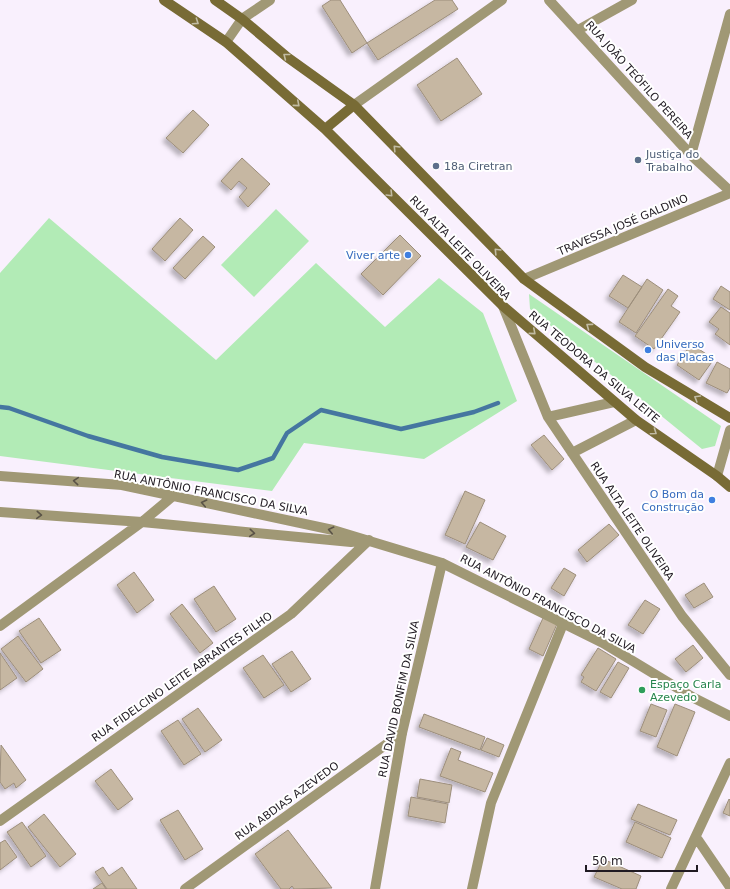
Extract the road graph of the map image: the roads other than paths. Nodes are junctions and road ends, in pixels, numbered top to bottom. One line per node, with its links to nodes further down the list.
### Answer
1 (164, 0): 10 (main road, RUA ALTA LEITE OLIVEIRA, one-way to 10)
2 (215, 0): 8 (main road)
3 (270, 0): 8 (street)
4 (502, 0): 11 (street)
5 (549, 0): 9 (street, RUA JOÃO TEÓFILO PEREIRA)
6 (632, 0): 9 (street)
7 (730, 14): 13 (street)
8 (242, 19): 10 (street); 11 (main road, one-way to 8)
9 (578, 30): 13 (street, RUA JOÃO TEÓFILO PEREIRA)
10 (226, 42): 12 (main road, RUA ALTA LEITE OLIVEIRA, one-way to 12)
11 (354, 105): 12 (main road); 15 (main road, one-way to 11)
12 (325, 128): 16 (main road, RUA ALTA LEITE OLIVEIRA, one-way to 16)
13 (691, 155): 14 (street, RUA JOÃO TEÓFILO PEREIRA)
14 (730, 192): 15 (street, TRAVESSA JOSÉ GALDINO)
15 (524, 279): 19 (main road, one-way to 15)
16 (503, 306): 17 (main road, RUA TEODORA DA SILVA LEITE, one-way to 17); 18 (street, RUA ALTA LEITE OLIVEIRA)
17 (614, 402): 18 (street); 20 (main road, RUA TEODORA DA SILVA LEITE)
18 (548, 417): 22 (street, RUA ALTA LEITE OLIVEIRA)
19 (730, 418)
20 (636, 420): 22 (street); 24 (main road, RUA TEODORA DA SILVA LEITE, one-way to 24)
21 (730, 430): 24 (street)
22 (572, 453): 33 (street, RUA ALTA LEITE OLIVEIRA)
23 (0, 476): 26 (street, RUA ANTÔNIO FRANCISCO DA SILVA, one-way to 23)
24 (717, 476): 25 (main road, RUA TEODORA DA SILVA LEITE)
25 (730, 487)
26 (173, 496): 28 (street); 29 (street, RUA ANTÔNIO FRANCISCO DA SILVA, one-way to 26)
27 (0, 512): 28 (street, RUA ANTÔNIO FRANCISCO DA SILVA, one-way to 28)
28 (142, 522): 29 (street, RUA ANTÔNIO FRANCISCO DA SILVA, one-way to 29); 32 (street)
29 (369, 540): 30 (street, RUA ANTÔNIO FRANCISCO DA SILVA); 37 (street, RUA FIDELCINO LEITE ABRANTES FILHO)
30 (442, 563): 31 (street, RUA ANTÔNIO FRANCISCO DA SILVA); 35 (street, RUA DAVID BONFIM DA SILVA)
31 (563, 624): 34 (street, RUA ANTÔNIO FRANCISCO DA SILVA); 42 (street)
32 (0, 626)
33 (730, 675)
34 (730, 716)
35 (402, 732): 40 (street, RUA ABDIAS AZEVEDO); 41 (street, RUA DAVID BONFIM DA SILVA)
36 (730, 763): 38 (street)
37 (0, 821)
38 (696, 837): 39 (street); 43 (street)
39 (730, 888)
40 (186, 889)
41 (375, 889)
42 (472, 889)
43 (672, 889)

